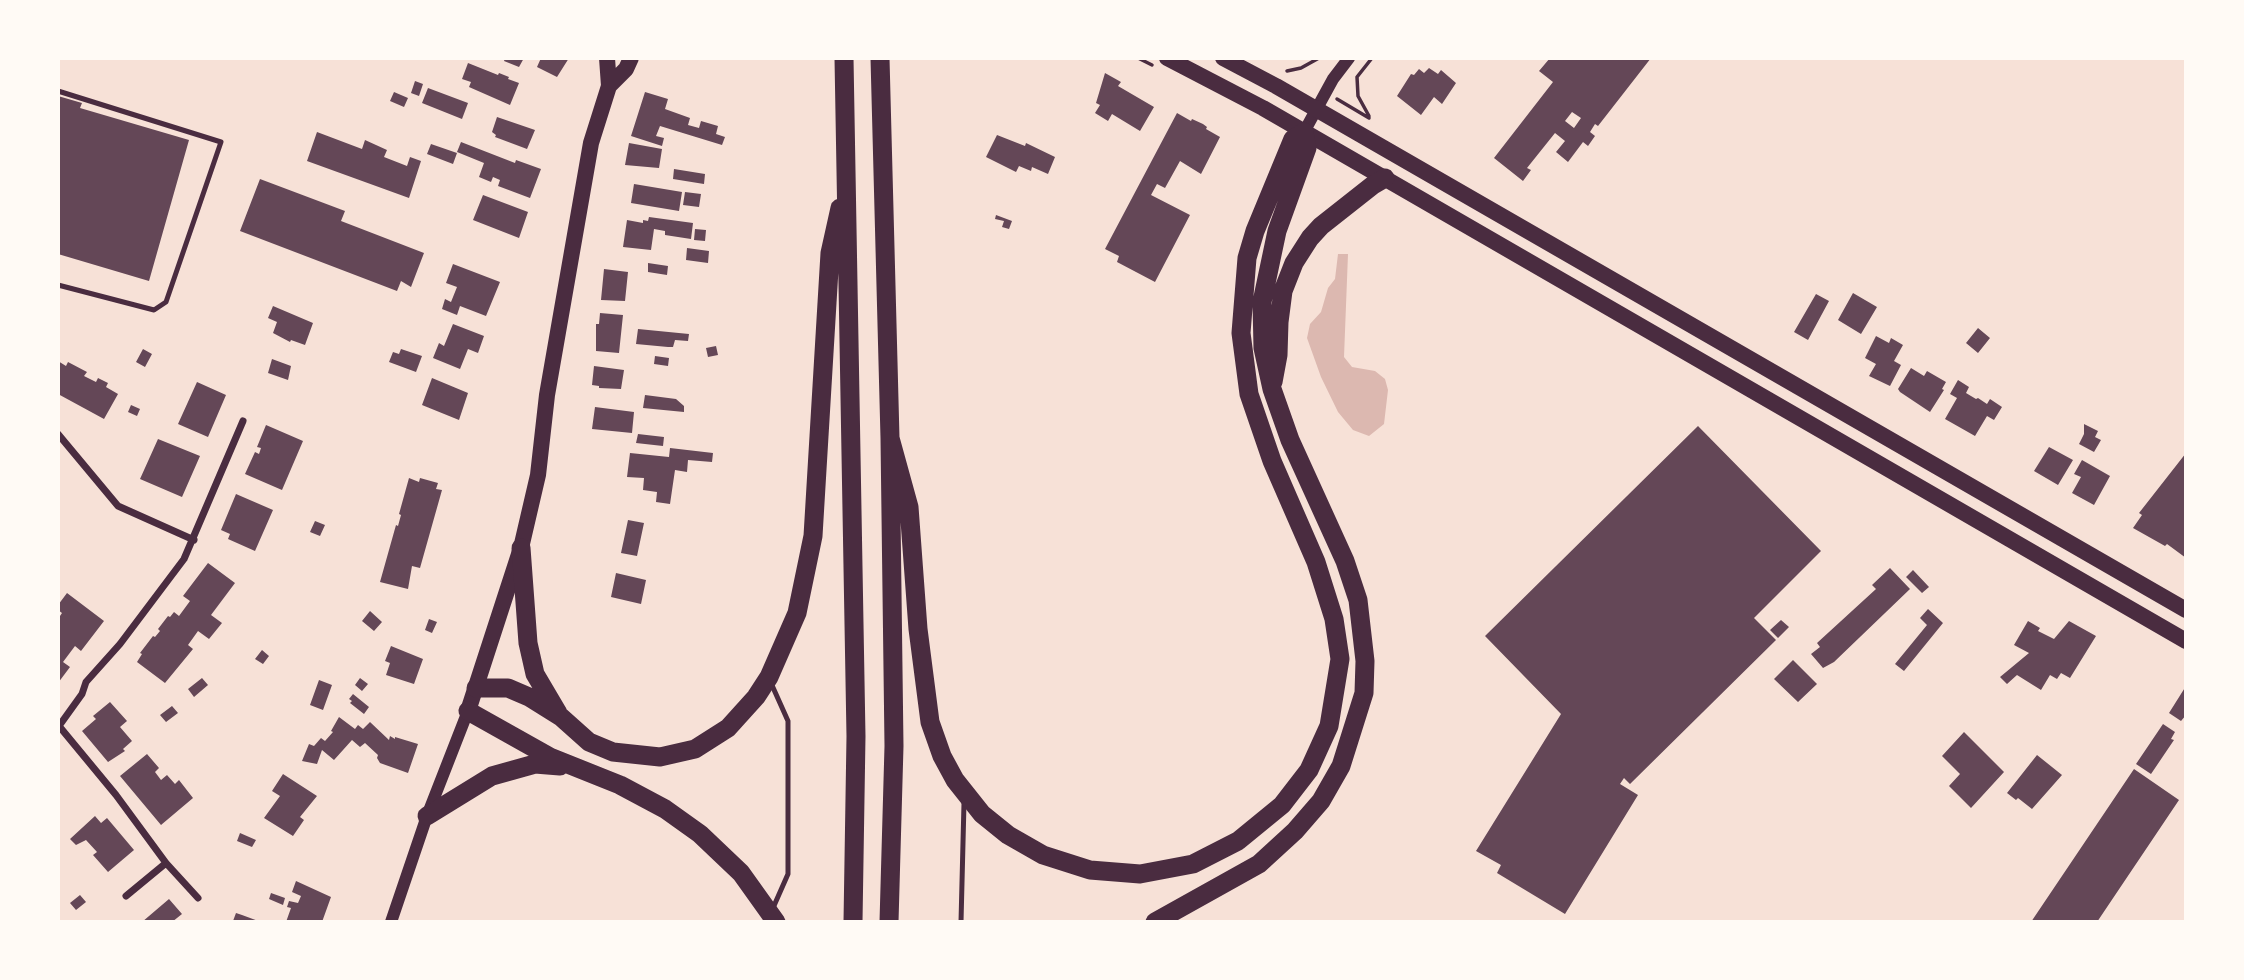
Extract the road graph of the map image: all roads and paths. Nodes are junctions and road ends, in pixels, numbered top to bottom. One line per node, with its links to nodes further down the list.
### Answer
1 (607, 58): 11 (main road)
2 (631, 58): 11 (main road)
3 (844, 58): 16 (highway)
4 (880, 58): 24 (highway)
5 (1167, 58): 15 (main road)
6 (1223, 58): 14 (main road)
7 (1319, 58): 10 (path)
8 (1349, 58): 14 (street)
9 (1372, 58): 13 (path)
10 (1287, 71)
11 (609, 86): 28 (main road)
12 (58, 91): 18 (lane)
13 (1351, 107)
14 (1316, 109): 15 (street); 19 (main road)
15 (1304, 132): 17 (main road); 21 (highway); 36 (highway)
16 (846, 176): 31 (highway); 43 (highway)
17 (1385, 178): 20 (main road); 21 (highway)
18 (58, 285)
19 (1686, 323): 20 (main road); 25 (main road)
20 (1674, 344): 27 (main road)
21 (1272, 389): 46 (highway)
22 (243, 421): 26 (street)
23 (58, 434): 26 (street)
24 (890, 438): 36 (highway); 44 (highway)
25 (2033, 522): 27 (main road); 29 (main road)
26 (194, 540): 38 (street)
27 (2021, 544): 30 (main road)
28 (521, 548): 32 (main road); 34 (highway)
29 (2186, 610)
30 (2186, 641)
31 (769, 677): 34 (highway); 41 (lane)
32 (476, 688): 33 (main road); 34 (highway)
33 (468, 711): 35 (highway); 37 (street)
34 (561, 717)
35 (576, 767): 37 (highway); 41 (highway)
36 (965, 794): 45 (lane)
37 (427, 816): 42 (street)
38 (166, 863): 39 (street); 40 (street)
39 (126, 895)
40 (198, 898)
41 (773, 917)
42 (391, 922)
43 (853, 922)
44 (889, 922)
45 (961, 922)
46 (1155, 922)

